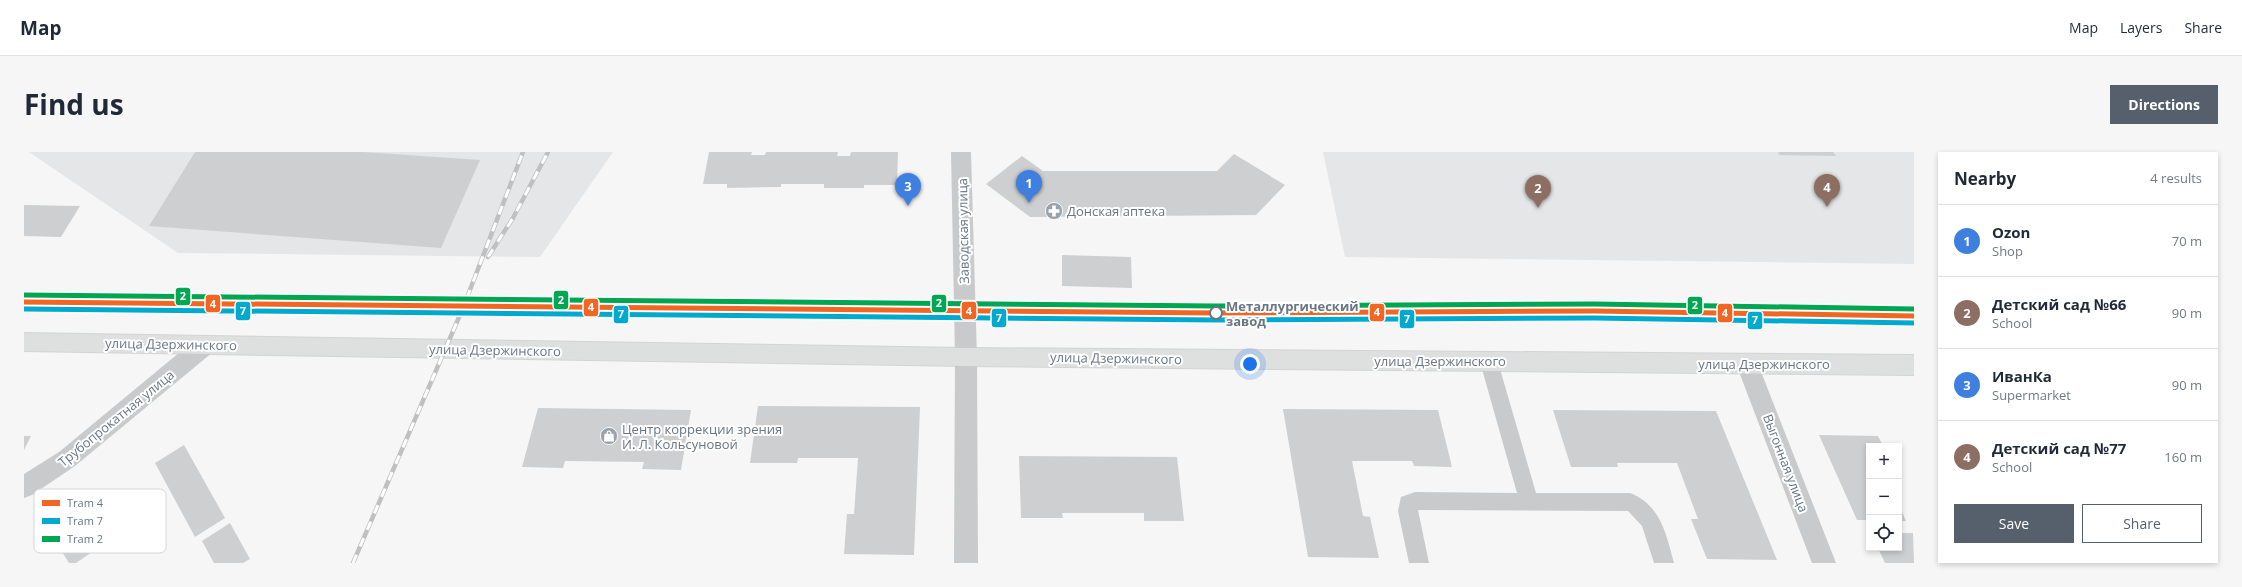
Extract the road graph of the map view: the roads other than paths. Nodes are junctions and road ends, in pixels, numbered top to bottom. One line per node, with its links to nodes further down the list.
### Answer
1 (961, 152): 4 (street, Заводская улица)
2 (24, 342): 3 (main road, улица Дзержинского)
3 (205, 345): 4 (main road, улица Дзержинского); 8 (street, Трубопрокатная улица)
4 (966, 357): 5 (main road, улица Дзержинского); 10 (street)
5 (1489, 362): 6 (main road, улица Дзержинского); 9 (lane)
6 (1747, 364): 7 (main road, улица Дзержинского); 13 (street, Выгонная улица)
7 (1914, 365)
8 (24, 487)
9 (1529, 502): 11 (lane); 12 (lane)
10 (966, 563)
11 (1420, 563)
12 (1664, 563)
13 (1824, 563)

